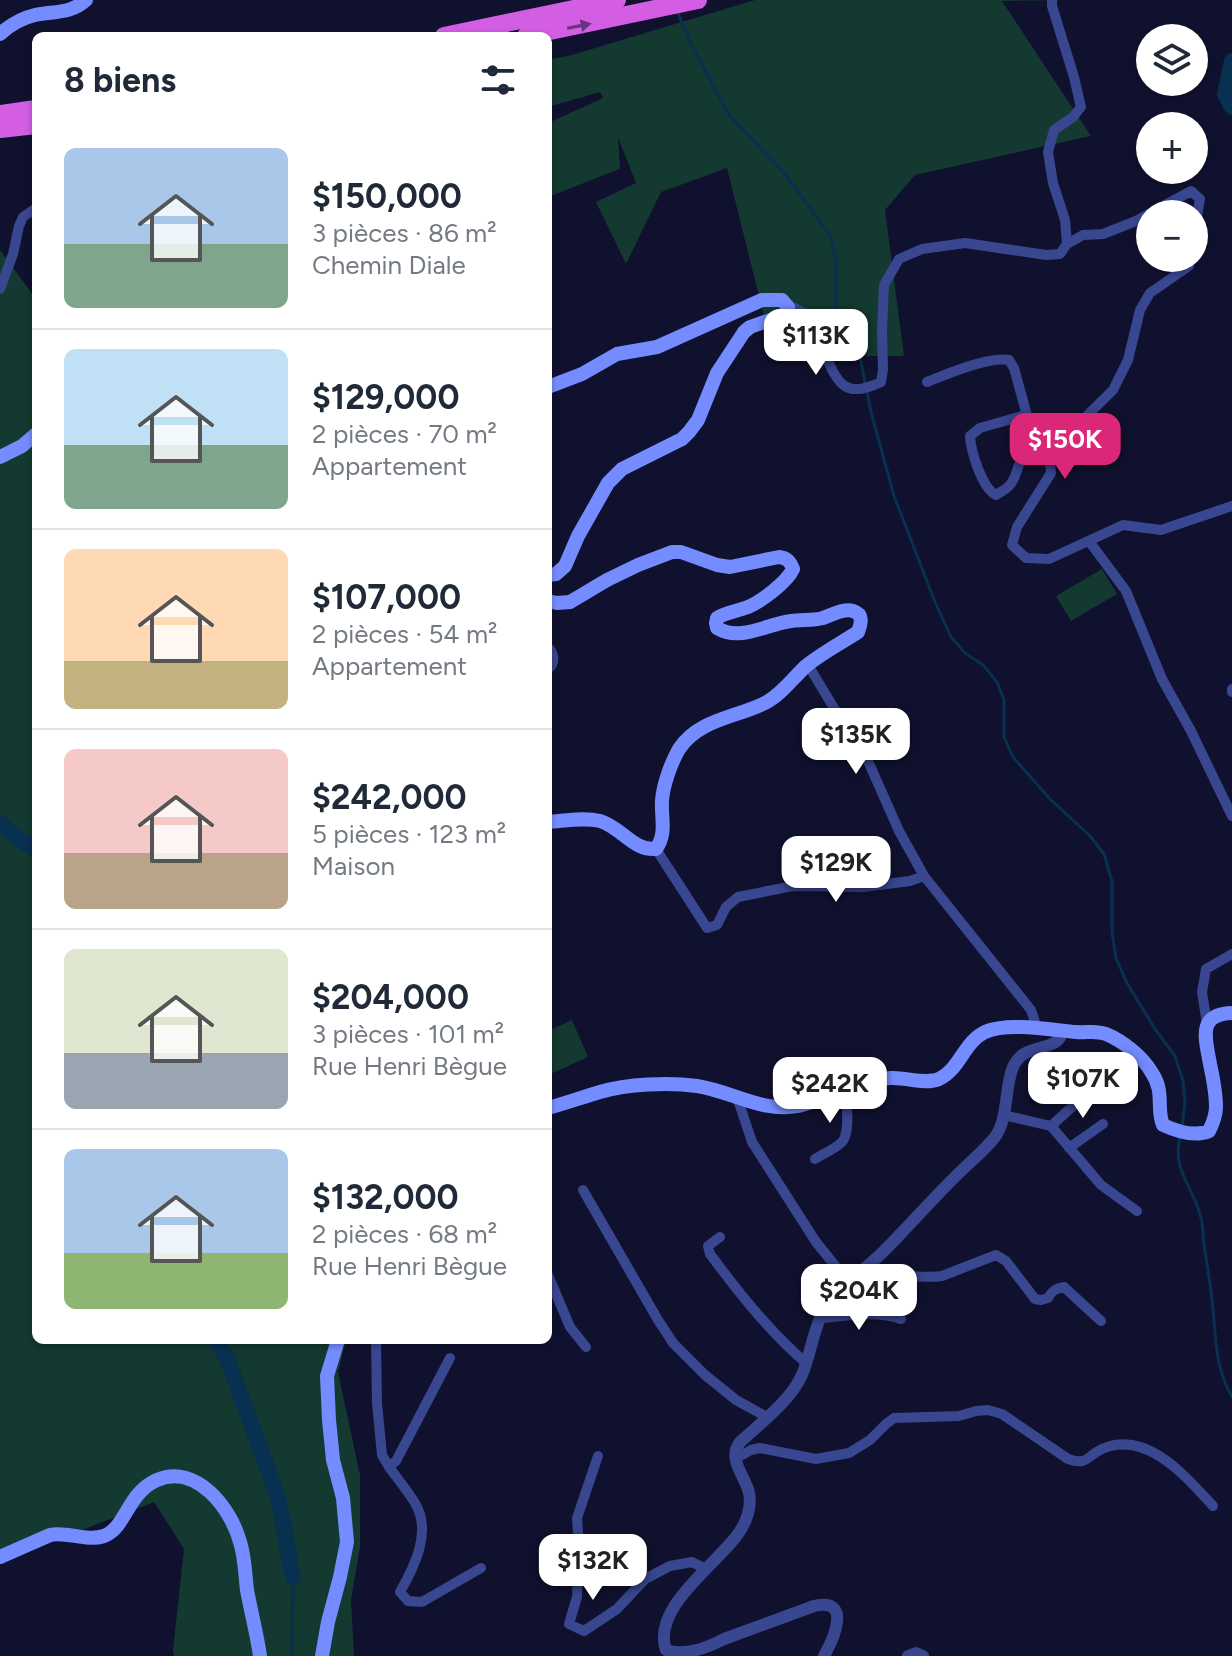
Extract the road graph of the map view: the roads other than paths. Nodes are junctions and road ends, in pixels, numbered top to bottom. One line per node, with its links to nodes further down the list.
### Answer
1 (86, 0): 7 (main road)
2 (617, 0): 5 (highway)
3 (698, 0): 6 (highway, one-way to 3)
4 (1052, 0): 16 (street)
5 (463, 32)
6 (546, 32)
7 (0, 34)
8 (32, 110): 9 (highway)
9 (0, 114)
10 (32, 125): 11 (highway)
11 (0, 129)
12 (1174, 200): 13 (street)
13 (1200, 200)
14 (32, 211): 18 (street)
15 (1136, 221): 16 (street)
16 (1067, 244): 19 (street)
17 (1180, 272): 24 (street)
18 (0, 289)
19 (788, 307): 21 (main road); 28 (main road)
20 (927, 382): 22 (street)
21 (552, 385)
22 (1028, 419): 24 (street); 24 (street)
23 (32, 437): 25 (main road)
24 (1045, 451): 27 (street)
25 (0, 457)
26 (1232, 506): 27 (street)
27 (1089, 541): 31 (street)
28 (552, 574)
29 (552, 602): 30 (main road)
30 (808, 665): 33 (main road); 34 (street)
31 (1232, 816)
32 (552, 822): 33 (main road)
33 (656, 849): 34 (street)
34 (924, 876): 38 (street)
35 (1232, 954): 37 (street)
36 (1232, 1013): 37 (main road)
37 (1207, 1024): 39 (main road)
38 (1037, 1028): 39 (main road); 41 (main road)
39 (1063, 1030): 44 (street)
40 (1100, 1090): 46 (street)
41 (846, 1091): 42 (main road); 48 (street)
42 (737, 1097): 43 (main road); 52 (street)
43 (552, 1107)
44 (1003, 1115): 46 (street); 52 (street)
45 (1103, 1124): 47 (street)
46 (1051, 1126): 47 (street)
47 (1069, 1148): 50 (street)
48 (815, 1159)
49 (583, 1190): 62 (street)
50 (1137, 1211)
51 (720, 1237): 61 (street)
52 (849, 1283): 54 (street); 56 (street)
53 (552, 1284): 59 (street)
54 (821, 1318): 55 (street); 61 (street)
55 (901, 1319)
56 (1101, 1321)
57 (337, 1344): 72 (main road)
58 (376, 1344): 65 (street)
59 (586, 1347)
60 (450, 1358): 65 (street)
61 (806, 1363): 62 (street)
62 (767, 1417): 64 (street)
63 (598, 1456): 69 (street)
64 (735, 1459): 66 (street); 69 (street)
65 (389, 1467): 68 (street)
66 (1213, 1506)
67 (0, 1557): 71 (main road)
68 (481, 1568)
69 (706, 1569): 70 (street)
70 (664, 1653): 73 (street)
71 (260, 1656)
72 (322, 1656)
73 (824, 1656)
74 (908, 1656): 75 (street)
75 (923, 1656)

